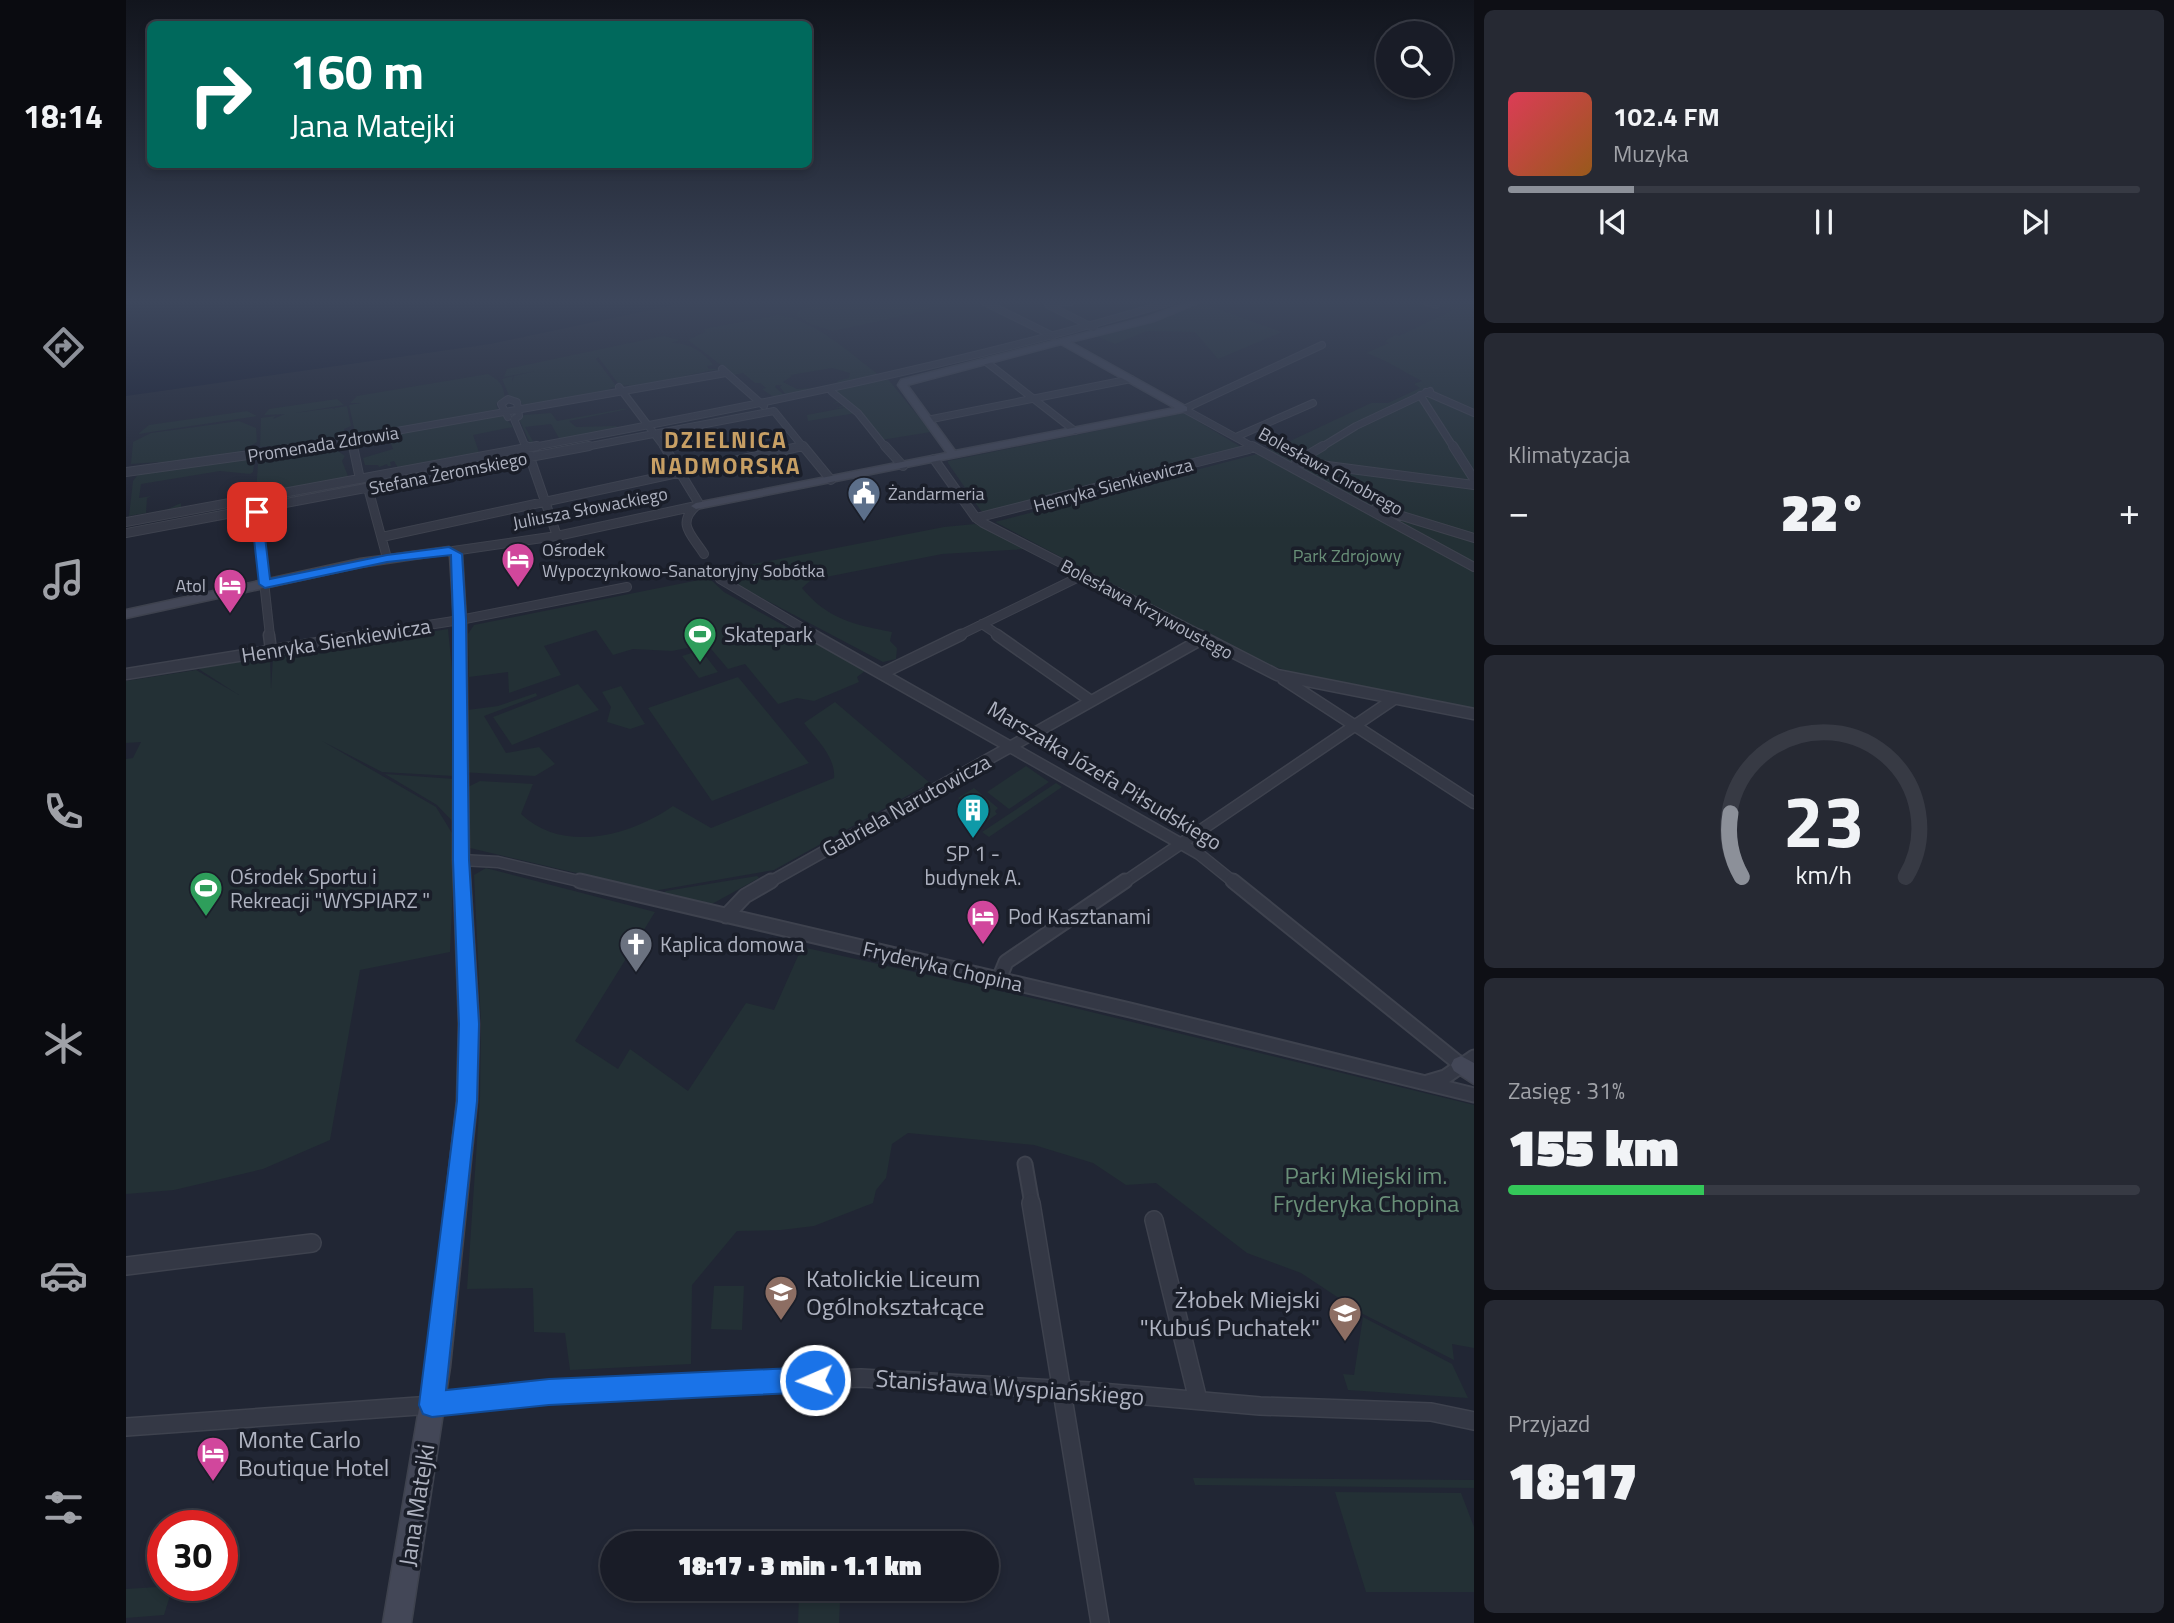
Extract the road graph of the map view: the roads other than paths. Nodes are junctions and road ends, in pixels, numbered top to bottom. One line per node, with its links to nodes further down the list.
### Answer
1 (681, 378): 8 (street, Promenada Zdrowia)
2 (732, 378): 13 (street, Promenada Zdrowia)
3 (883, 378): 13 (street)
4 (921, 378): 19 (street)
5 (1007, 378): 11 (street)
6 (1251, 378): 14 (street)
7 (1131, 379): 11 (street); 14 (street, Bolesława Chrobrego)
8 (621, 389): 15 (street, Promenada Zdrowia); 20 (street)
9 (832, 392): 31 (street)
10 (1425, 393): 17 (street); 35 (street); 37 (street)
11 (1034, 399): 19 (street); 21 (street)
12 (1313, 403): 24 (street)
13 (765, 407): 20 (street); 22 (street, Stefana Żeromskiego); 25 (street)
14 (1184, 409): 21 (street, Juliusza Słowackiego); 24 (street, Bolesława Chrobrego)
15 (517, 411): 16 (street, Promenada Zdrowia); 16 (street); 18 (street)
16 (506, 413): 18 (street); 23 (street, Promenada Zdrowia)
17 (1474, 413)
18 (514, 419): 27 (street)
19 (927, 420): 28 (street)
20 (650, 425): 22 (street); 27 (street)
21 (1075, 431): 28 (street, Juliusza Słowackiego)
22 (657, 434): 29 (street, Stefana Żeromskiego); 33 (street)
23 (353, 437): 32 (street, Promenada Zdrowia); 34 (street)
24 (1236, 437): 26 (street, Bolesława Chrobrego)
25 (803, 446): 33 (street); 36 (street)
26 (1251, 447): 43 (street, Henryka Sienkiewicza); 52 (street, Bolesława Chrobrego)
27 (527, 448): 29 (street); 34 (street)
28 (953, 455): 30 (street, Juliusza Słowackiego)
29 (531, 458): 38 (street, Stefana Żeromskiego); 39 (street)
30 (934, 459): 31 (street, Juliusza Słowackiego); 43 (street, Bolesława Krzywoustego)
31 (903, 466): 36 (street, Juliusza Słowackiego)
32 (127, 471)
33 (680, 472): 39 (street); 40 (street)
34 (360, 479): 44 (street)
35 (1474, 479)
36 (831, 480): 40 (street, Juliusza Słowackiego)
37 (1474, 485)
38 (368, 488): 42 (street, Stefana Żeromskiego); 47 (street)
39 (545, 502): 45 (street); 47 (street)
40 (696, 506): 45 (street, Juliusza Słowackiego); 50 (street)
41 (1367, 506): 48 (street)
42 (256, 509): 46 (street, Stefana Żeromskiego); 55 (street)
43 (976, 518): 53 (street, Bolesława Krzywoustego)
44 (126, 522)
45 (556, 532): 49 (street, Juliusza Słowackiego)
46 (126, 533)
47 (382, 537): 51 (street)
48 (1474, 538)
49 (453, 551): 51 (street, Juliusza Słowackiego); 58 (street, Jana Matejki)
50 (704, 554)
51 (387, 558): 55 (street, Juliusza Słowackiego)
52 (1474, 568)
53 (1083, 575): 59 (street); 60 (street, Bolesława Krzywoustego)
54 (720, 579): 62 (street, Marszałka Józefa Piłsudskiego)
55 (265, 584): 57 (street, Juliusza Słowackiego); 61 (street)
56 (627, 587): 58 (street, Henryka Sienkiewicza)
57 (128, 614)
58 (460, 620): 61 (street, Henryka Sienkiewicza); 72 (street, Jana Matejki)
59 (982, 624): 62 (street); 66 (street)
60 (1202, 639): 64 (street, Bolesława Krzywoustego); 66 (street, Gabriela Narutowicza)
61 (271, 650): 63 (street, Henryka Sienkiewicza)
62 (883, 673): 69 (street, Marszałka Józefa Piłsudskiego)
63 (126, 674)
64 (1277, 675): 65 (street, Bolesława Krzywoustego); 68 (street)
65 (1394, 699): 67 (street, Bolesława Krzywoustego); 68 (street)
66 (1091, 701): 69 (street, Gabriela Narutowicza)
67 (1474, 714)
68 (1353, 725): 70 (street); 71 (street)
69 (1013, 746): 71 (street, Marszałka Józefa Piłsudskiego); 73 (street, Gabriela Narutowicza)
70 (1474, 803)
71 (1182, 842): 74 (street); 75 (street, Marszałka Józefa Piłsudskiego)
72 (461, 860): 73 (street, Fryderyka Chopina); 85 (street, Jana Matejki)
73 (726, 916): 74 (street, Fryderyka Chopina)
74 (999, 979): 76 (street, Fryderyka Chopina)
75 (1468, 1066): 76 (street); 77 (street)
76 (1424, 1083): 77 (street, Fryderyka Chopina)
77 (1455, 1090): 78 (street, Fryderyka Chopina)
78 (1474, 1095)
79 (1025, 1164): 83 (street)
80 (1154, 1220): 84 (street)
81 (312, 1243): 82 (street)
82 (126, 1266)
83 (1063, 1390): 84 (street, Stanisława Wyspiańskiego); 85 (street, Stanisława Wyspiańskiego); 89 (street)
84 (1198, 1400): 86 (street, Stanisława Wyspiańskiego)
85 (432, 1405): 87 (street, Stanisława Wyspiańskiego); 88 (street, Jana Matejki)
86 (1474, 1421)
87 (126, 1427)
88 (397, 1623)
89 (1100, 1623)

